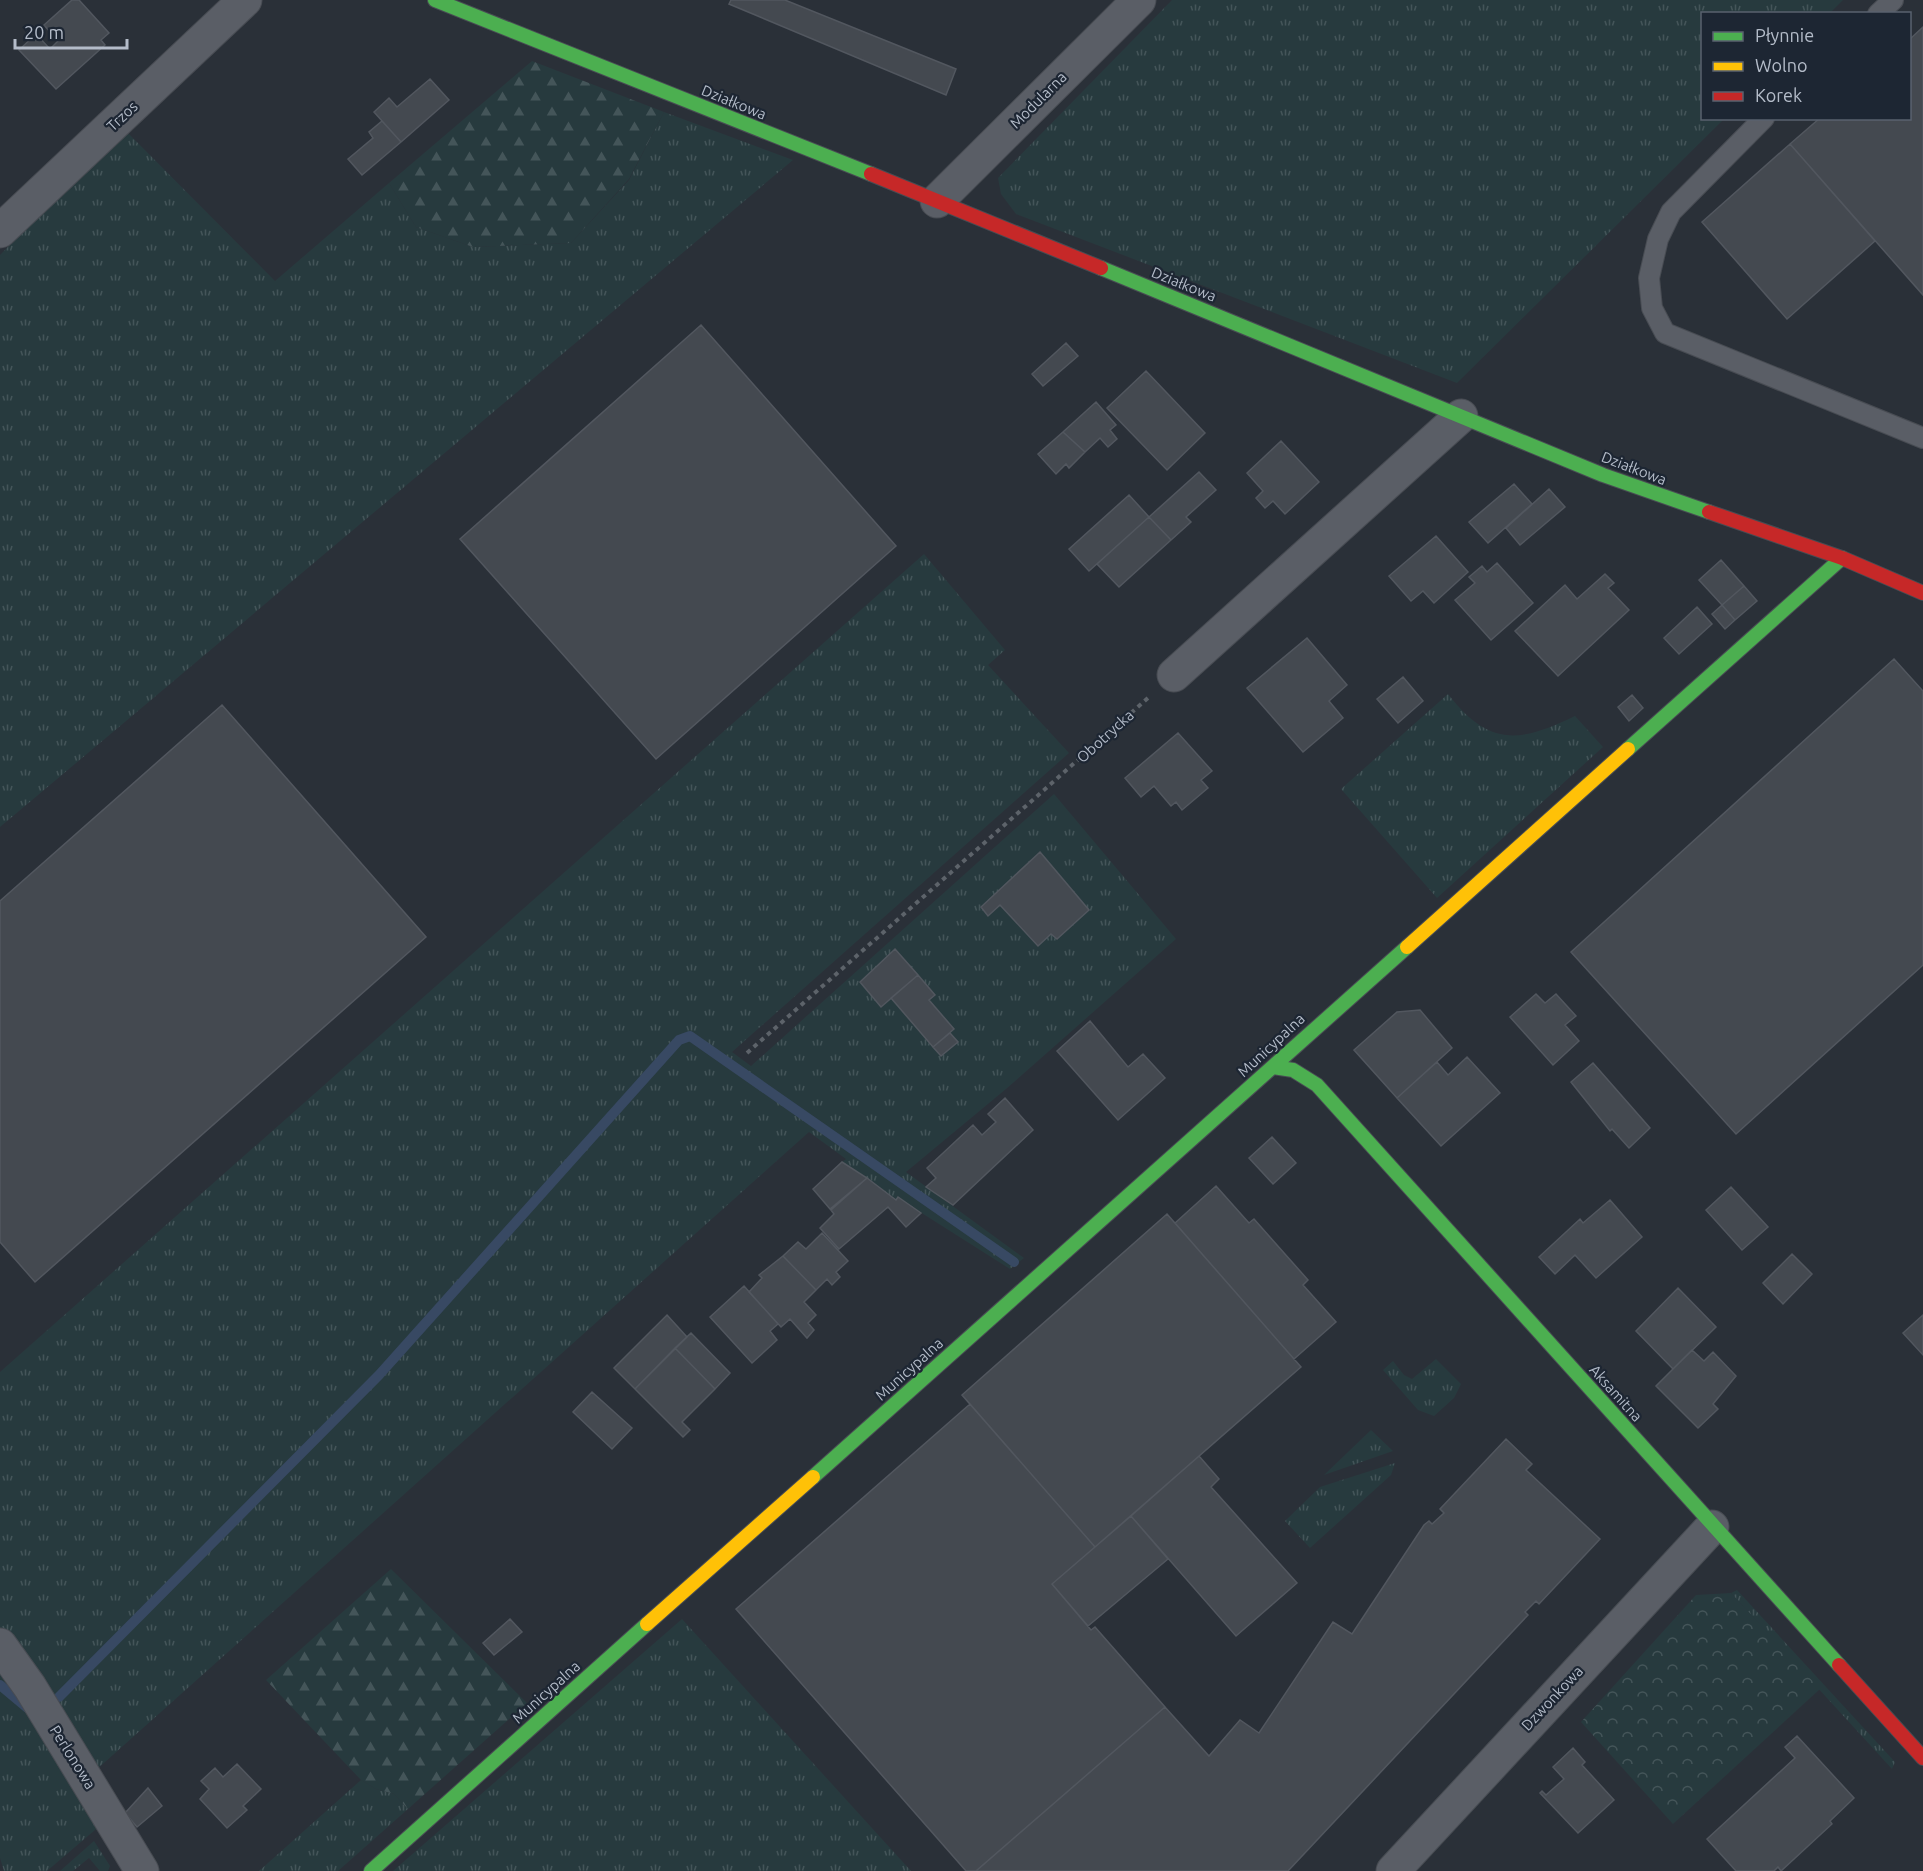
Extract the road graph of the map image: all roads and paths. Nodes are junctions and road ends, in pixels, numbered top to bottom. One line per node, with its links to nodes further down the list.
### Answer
1 (245, 0): 8 (street, Trzos)
2 (435, 0): 7 (street, Działkowa)
3 (1139, 0): 7 (street, Modularna)
4 (1893, 0): 5 (lane)
5 (1880, 12)
6 (1762, 120): 10 (lane)
7 (937, 201): 9 (street, Działkowa)
8 (0, 231)
9 (1461, 416): 11 (street, Działkowa); 13 (street)
10 (1923, 438)
11 (1842, 558): 12 (street, Działkowa); 15 (street, Municypalna)
12 (1923, 592)
13 (1174, 675): 14 (path, Obotrycka)
14 (747, 1053)
15 (1273, 1067): 16 (street, Aksamitna); 20 (street, Municypalna)
16 (1712, 1527): 18 (street, Aksamitna); 21 (street, Dzwonkowa)
17 (0, 1645): 19 (street, Perlonowa)
18 (1923, 1758)
19 (142, 1871)
20 (371, 1871)
21 (1393, 1871)

